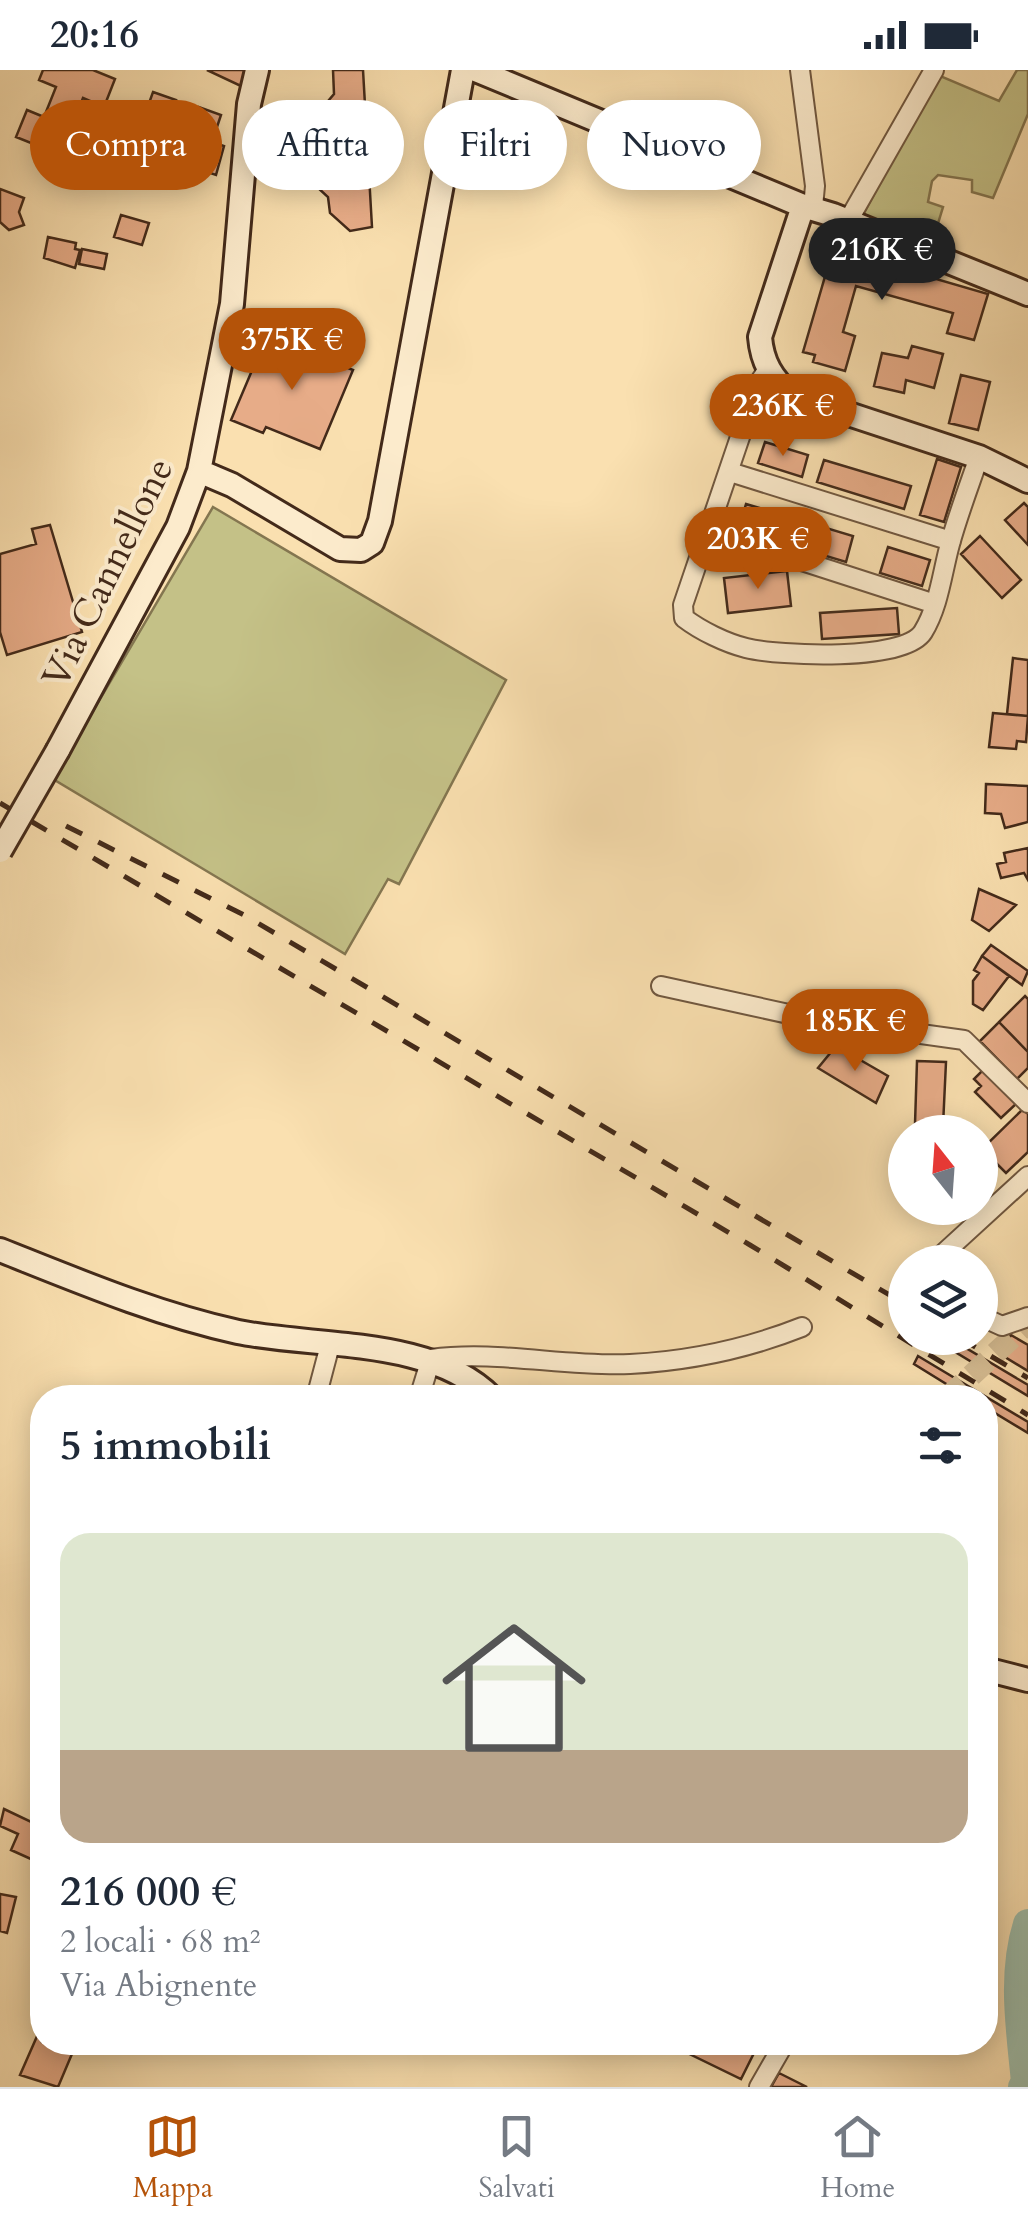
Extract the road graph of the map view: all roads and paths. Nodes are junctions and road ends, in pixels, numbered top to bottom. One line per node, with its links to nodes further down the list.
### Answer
1 (257, 70): 11 (main road, Via Cannellone)
2 (463, 70): 11 (main road)
3 (476, 70): 6 (main road)
4 (800, 70): 6 (street)
5 (934, 70): 7 (street)
6 (808, 207): 7 (main road); 9 (main road)
7 (848, 221): 8 (main road)
8 (1028, 294)
9 (768, 369): 10 (main road); 12 (street)
10 (979, 457): 13 (main road); 15 (street)
11 (199, 471): 17 (main road, Via Cannellone, bridge)
12 (730, 472): 14 (street); 15 (street)
13 (1028, 481)
14 (709, 531): 16 (street); 16 (street)
15 (951, 541): 16 (street)
16 (935, 604)
17 (0, 851)
18 (661, 986): 19 (street)
19 (1028, 1104)
20 (1028, 1176): 21 (street)
21 (953, 1245)
22 (0, 1250): 26 (main road)
23 (1028, 1317): 24 (street)
24 (998, 1324)
25 (802, 1327): 27 (street)
26 (330, 1344): 27 (main road); 28 (street)
27 (431, 1358): 29 (street); 30 (main road)
28 (319, 1385)
29 (423, 1385)
30 (472, 1385)
31 (998, 1672): 32 (main road)
32 (1028, 1680)
33 (777, 2055): 34 (street)
34 (759, 2087)

